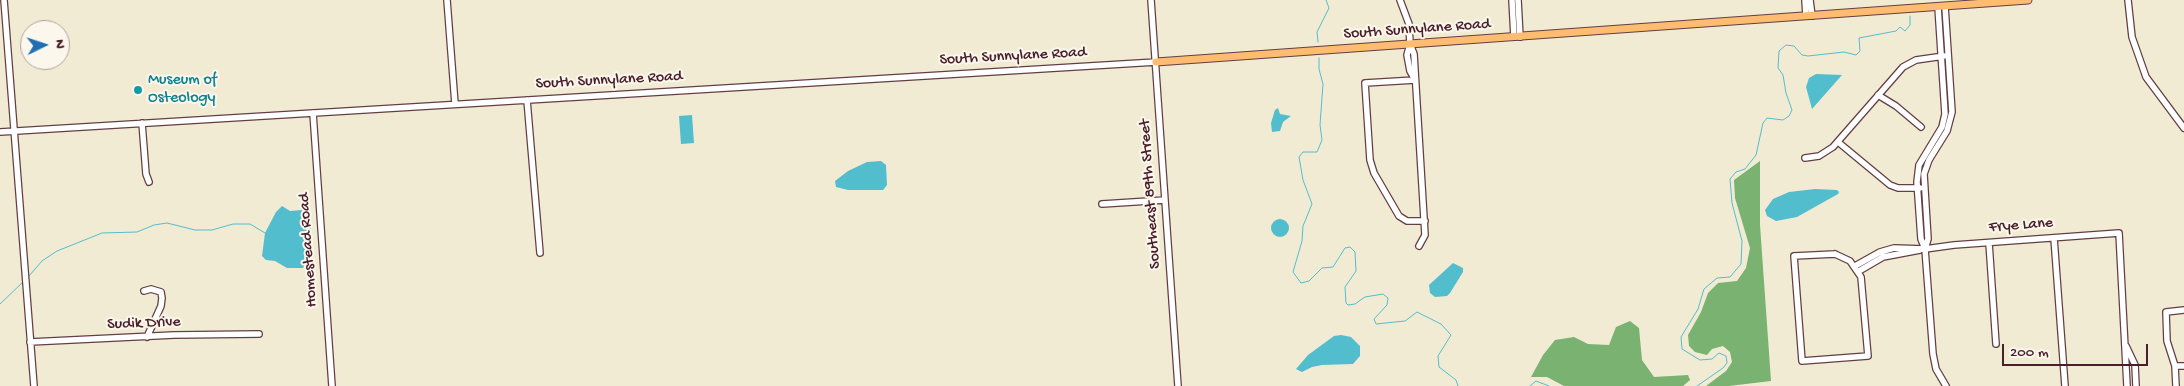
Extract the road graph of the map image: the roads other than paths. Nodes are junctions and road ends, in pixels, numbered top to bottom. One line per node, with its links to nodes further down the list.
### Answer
1 (4, 0): 26 (street)
2 (447, 0): 21 (street)
3 (1152, 0): 17 (street, Southeast 89th Street)
4 (1400, 0): 14 (street)
5 (1512, 0): 13 (street)
6 (1518, 0): 13 (street)
7 (1805, 0): 12 (street)
8 (1810, 0): 12 (street)
9 (2028, 0): 11 (main road, South Sunnylane Road)
10 (2128, 0): 25 (street)
11 (1942, 6): 12 (main road, South Sunnylane Road); 15 (street); 16 (street)
12 (1809, 16): 13 (main road, South Sunnylane Road)
13 (1517, 37): 14 (main road, South Sunnylane Road)
14 (1410, 44): 17 (main road, South Sunnylane Road); 18 (street)
15 (1942, 56): 16 (street); 19 (street); 32 (street)
16 (1949, 56): 31 (street)
17 (1156, 62): 20 (street, South Sunnylane Road); 33 (street, Southeast 89th Street)
18 (1415, 80): 35 (street); 35 (street)
19 (1878, 95): 24 (street); 28 (street)
20 (527, 100): 21 (street, South Sunnylane Road); 40 (street)
21 (455, 104): 22 (street, South Sunnylane Road)
22 (313, 113): 23 (street, South Sunnylane Road); 52 (street, Homestead Road)
23 (142, 123): 26 (street, South Sunnylane Road); 30 (street)
24 (1921, 127)
25 (2184, 128)
26 (14, 131): 27 (street, South Sunnylane Road); 46 (street)
27 (0, 132)
28 (1838, 142): 29 (street); 32 (street)
29 (1805, 158)
30 (149, 182)
31 (1925, 187): 32 (street); 39 (street)
32 (1917, 188): 39 (street)
33 (1165, 200): 34 (street); 53 (street, Southeast 89th Street)
34 (1102, 204)
35 (1424, 221): 38 (street)
36 (2054, 238): 37 (street, Frye Lane); 48 (street, Frye Lane); 55 (street)
37 (1989, 242): 39 (street, Frye Lane); 47 (street)
38 (1419, 246)
39 (1925, 249): 41 (street, Frye Lane); 54 (street)
40 (540, 253)
41 (1857, 269): 41 (street)
42 (144, 291): 45 (street)
43 (2184, 310): 49 (street)
44 (259, 334): 45 (street, Sudik Drive)
45 (147, 337): 46 (street, Sudik Drive)
46 (30, 342): 51 (street)
47 (1996, 344)
48 (2126, 346): 56 (street); 57 (street)
49 (2174, 366): 50 (street); 58 (street)
50 (2184, 366)
51 (34, 386)
52 (332, 386)
53 (1178, 386)
54 (1946, 386)
55 (2065, 386)
56 (2127, 386)
57 (2136, 386)
58 (2176, 386)

